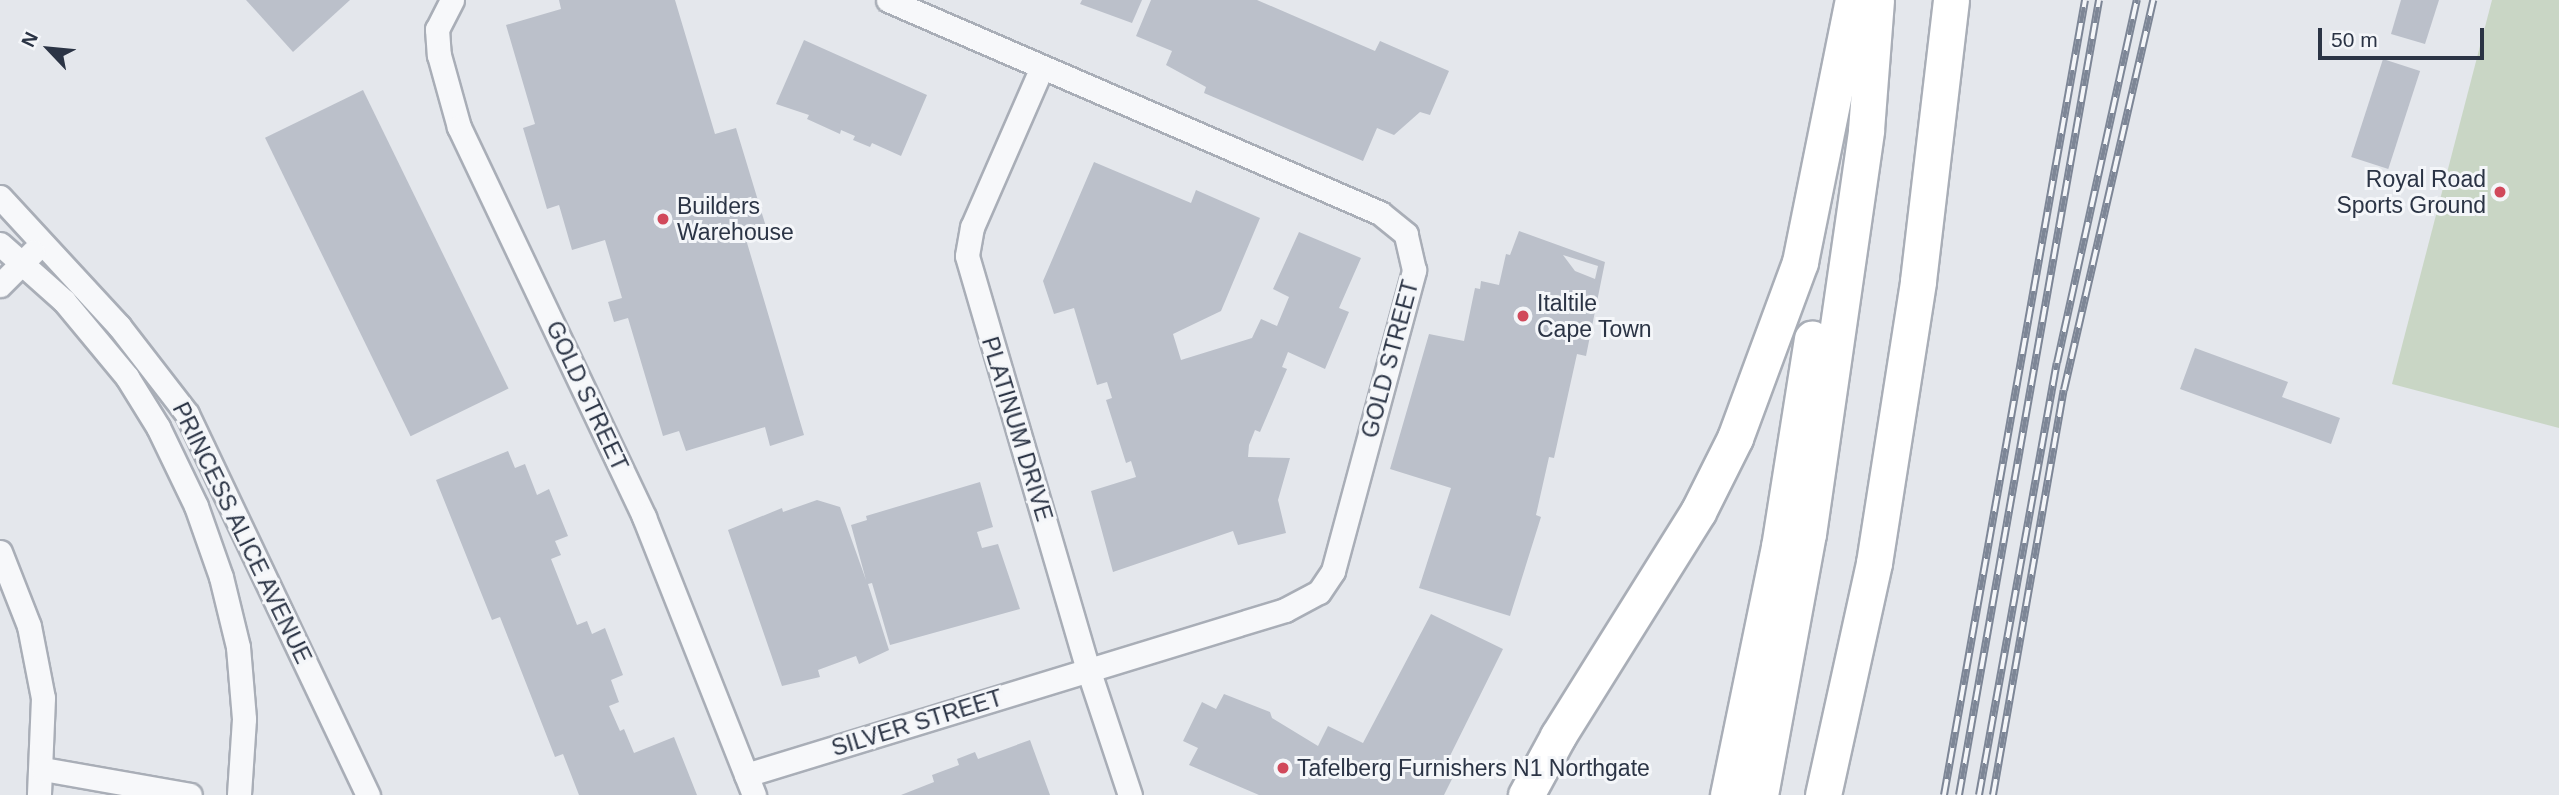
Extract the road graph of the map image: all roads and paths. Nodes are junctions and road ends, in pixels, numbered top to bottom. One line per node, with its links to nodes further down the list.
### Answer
1 (452, 0): 19 (street, GOLD STREET)
2 (888, 0): 6 (street, GOLD STREET)
3 (1853, 0): 25 (highway)
4 (1876, 0): 7 (highway)
5 (1951, 0): 17 (highway)
6 (1042, 67): 16 (street, PLATINUM DRIVE); 16 (street, GOLD STREET)
7 (1866, 130): 26 (highway); 27 (highway)
8 (0, 197): 10 (street, PRINCESS ALICE AVENUE)
9 (0, 244): 11 (street)
10 (43, 244): 11 (street); 13 (street, PRINCESS ALICE AVENUE)
11 (22, 262): 12 (street); 15 (street)
12 (0, 285)
13 (247, 535): 15 (street); 23 (street, PRINCESS ALICE AVENUE)
14 (0, 552): 18 (street)
15 (212, 552): 22 (street)
16 (1088, 669): 19 (street, SILVER STREET); 24 (street, PLATINUM DRIVE)
17 (1836, 737): 28 (highway); 29 (highway)
18 (43, 769): 20 (street); 21 (street)
19 (750, 785)
20 (39, 795)
21 (190, 795)
22 (239, 795)
23 (368, 795)
24 (1130, 795)
25 (1527, 795)
26 (1728, 795)
27 (1760, 795)
28 (1823, 795)
29 (1833, 795)

